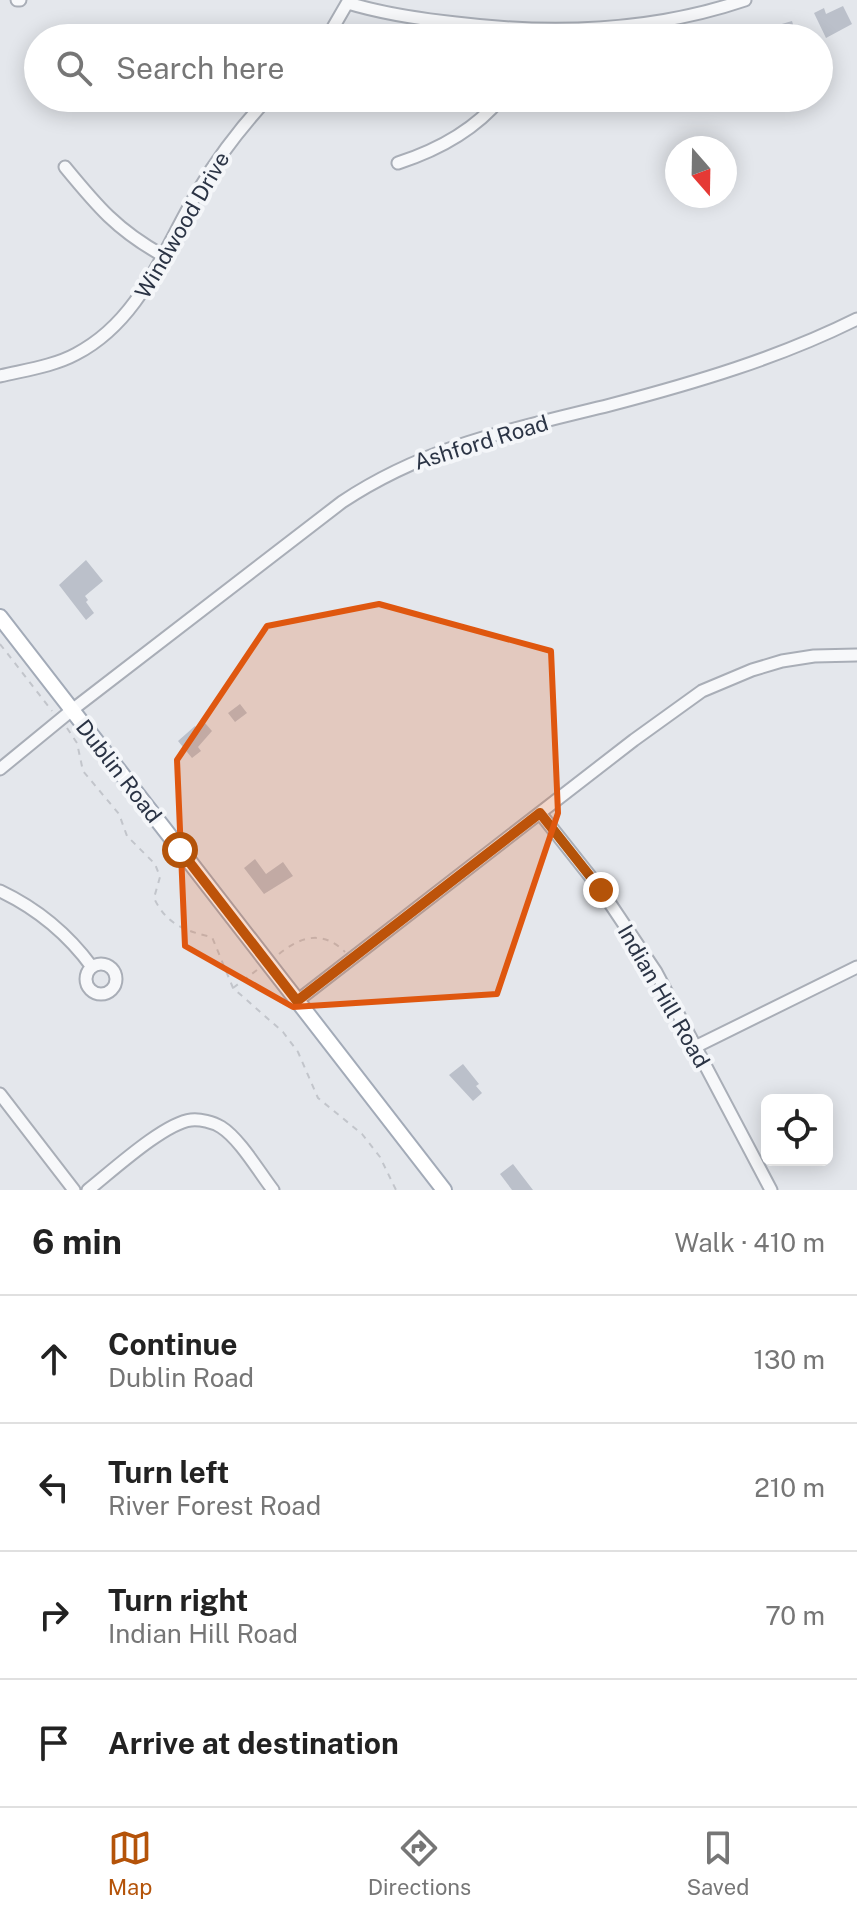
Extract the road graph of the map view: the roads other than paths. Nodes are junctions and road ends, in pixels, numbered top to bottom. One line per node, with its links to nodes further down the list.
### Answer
1 (745, 0): 5 (street)
2 (349, 2): 3 (street); 4 (street)
3 (336, 24)
4 (447, 24)
5 (646, 24)
6 (256, 112): 10 (street, Windwood Drive)
7 (489, 112): 8 (street)
8 (398, 163)
9 (65, 167): 10 (street)
10 (162, 255): 12 (street, Windwood Drive)
11 (857, 319): 15 (street, Ashford Road)
12 (0, 376)
13 (0, 617): 15 (main road, Dublin Road)
14 (857, 655): 17 (street)
15 (66, 714): 16 (street, Ashford Road); 21 (main road, Dublin Road)
16 (0, 769)
17 (540, 813): 21 (street); 22 (street, Indian Hill Road)
18 (0, 891): 19 (street)
19 (92, 967)
20 (857, 967): 22 (street)
21 (297, 1001): 27 (main road, Dublin Road)
22 (695, 1047): 28 (street, Indian Hill Road)
23 (0, 1094): 24 (street)
24 (74, 1190)
25 (88, 1190): 26 (street)
26 (273, 1190)
27 (444, 1190)
28 (771, 1190)

